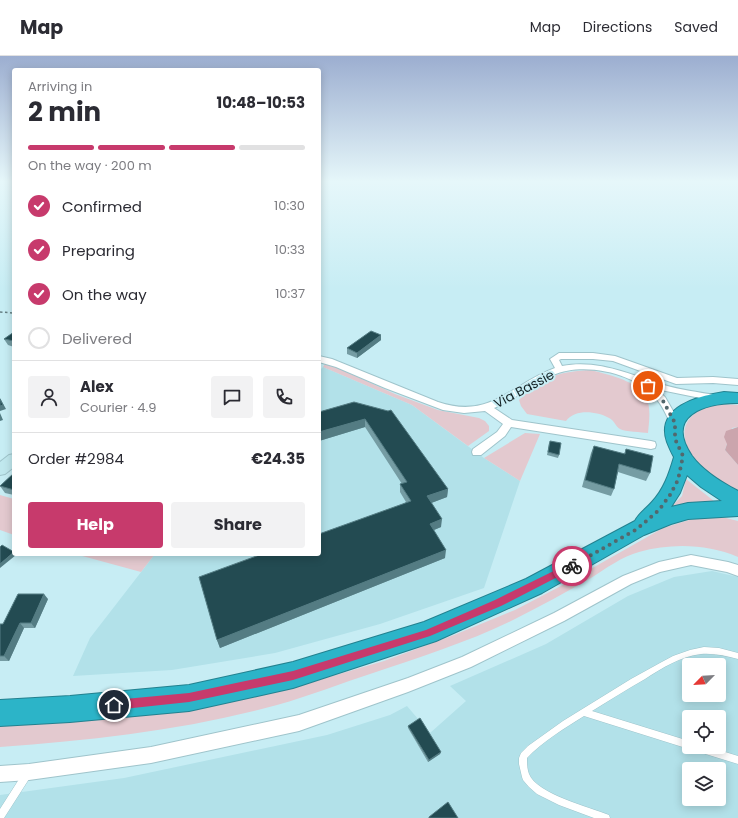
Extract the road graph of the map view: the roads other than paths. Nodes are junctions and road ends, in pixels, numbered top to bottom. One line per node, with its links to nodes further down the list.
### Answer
1 (321, 359): 7 (street, Via Bassie)
2 (560, 369): 3 (street, Via Bassie); 4 (street); 7 (street, Via Bassie)
3 (640, 380): 5 (street, Via Bassie); 9 (street, Via Bassie)
4 (738, 382)
5 (715, 398): 6 (highway); 9 (highway)
6 (738, 398)
7 (488, 408): 8 (street)
8 (509, 423): 10 (street); 11 (street)
9 (675, 423): 12 (highway)
10 (651, 445)
11 (477, 452)
12 (683, 456): 15 (highway); 17 (highway)
13 (12, 461): 14 (street)
14 (0, 470)
15 (738, 500)
16 (738, 508): 17 (highway)
17 (637, 529): 21 (highway)
18 (738, 571): 25 (street)
19 (738, 656): 20 (lane)
20 (584, 712): 22 (lane); 28 (lane)
21 (0, 713)
22 (682, 743)
23 (719, 754): 24 (lane)
24 (738, 760)
25 (29, 772): 26 (street); 27 (lane)
26 (0, 774)
27 (0, 817)
28 (606, 818)

